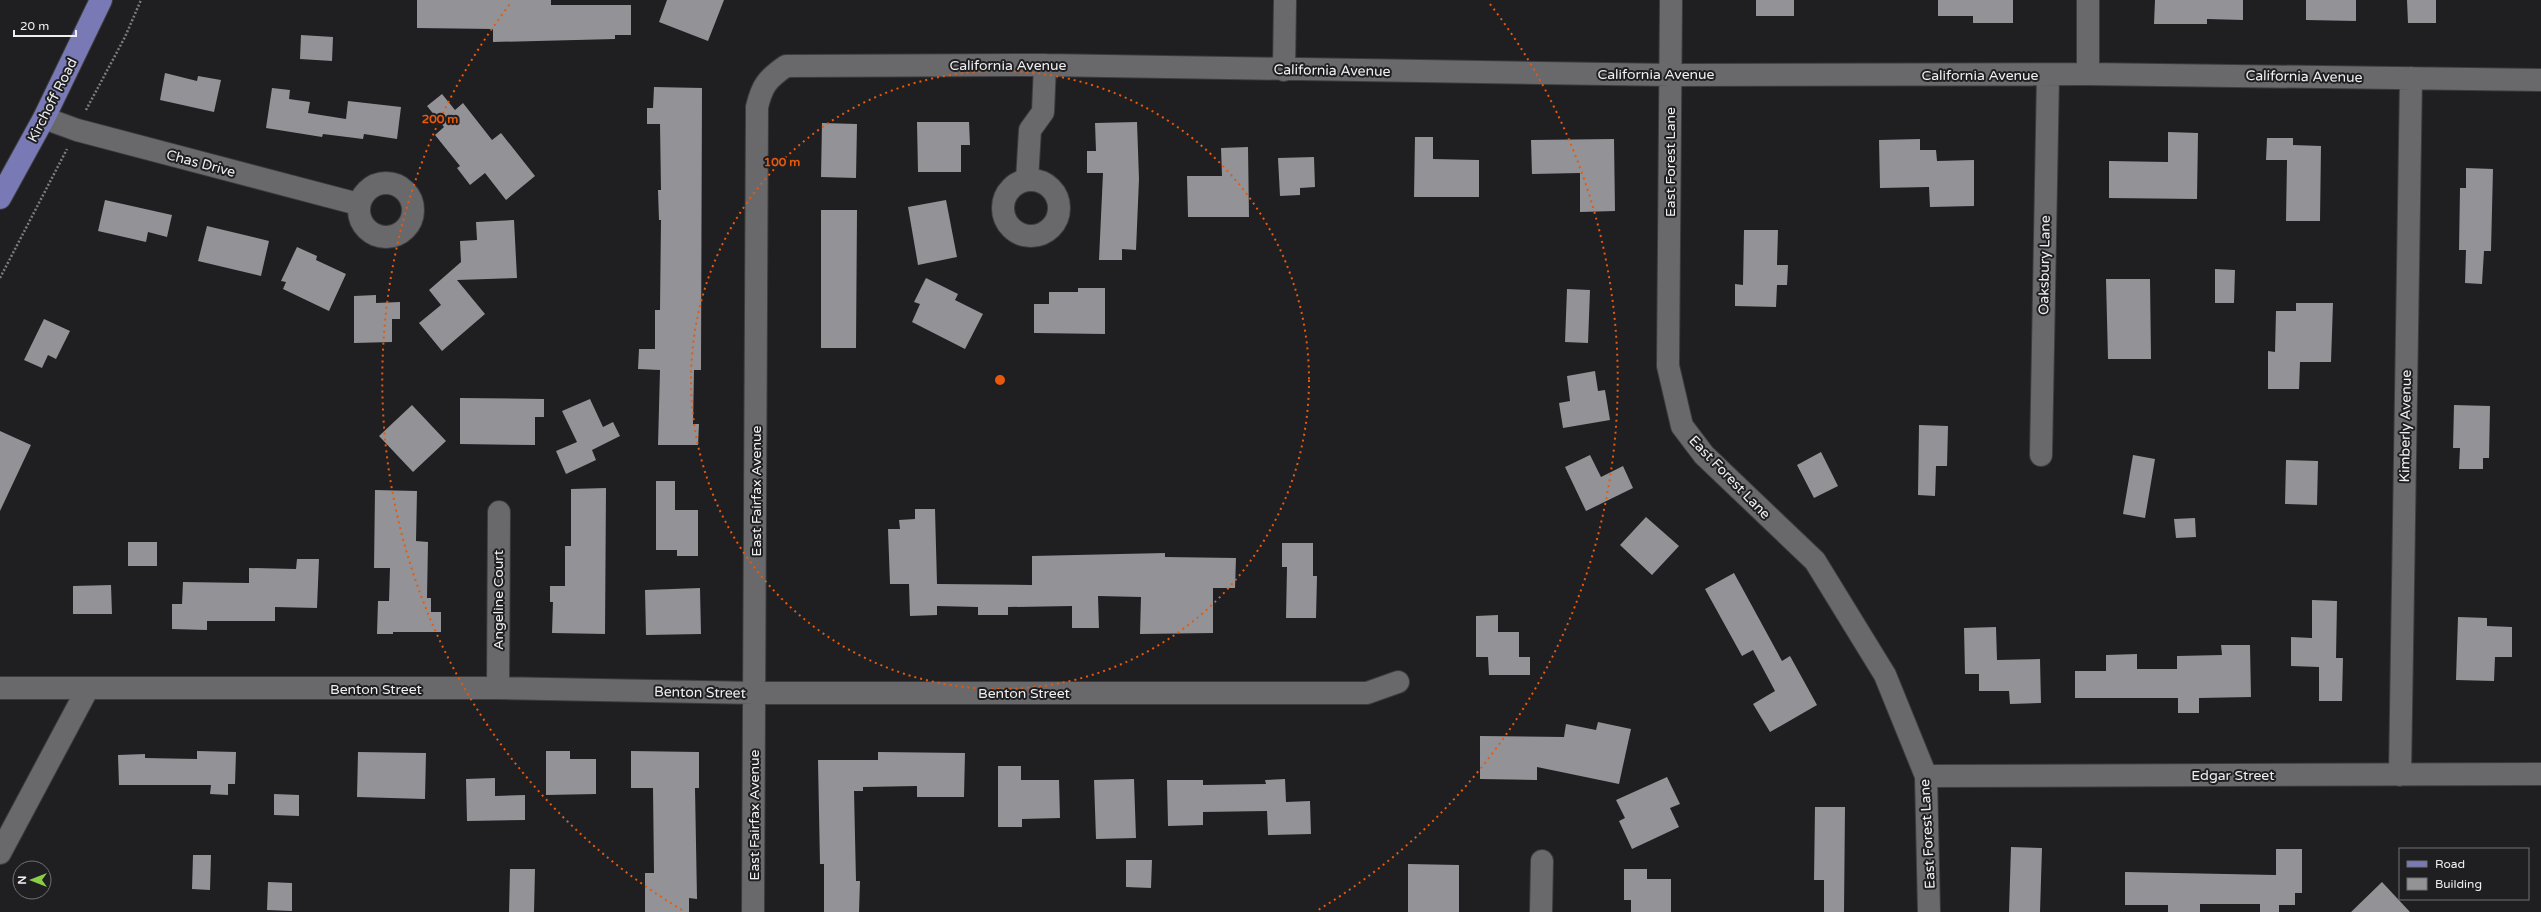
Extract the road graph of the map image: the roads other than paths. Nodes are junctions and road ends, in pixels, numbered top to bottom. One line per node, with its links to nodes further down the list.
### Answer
1 (101, 0): 13 (main road, Kirchoff Road)
2 (1285, 0): 6 (street)
3 (1671, 0): 9 (street, East Forest Lane)
4 (2088, 0): 8 (street)
5 (1045, 65): 6 (street, California Avenue); 7 (street, California Avenue); 14 (street)
6 (1284, 70): 9 (street, California Avenue)
7 (774, 74): 23 (street, East Fairfax Avenue)
8 (2088, 74): 10 (street, California Avenue); 11 (street, California Avenue)
9 (1671, 75): 10 (street, California Avenue); 26 (street, East Forest Lane)
10 (2048, 75): 17 (street, Oaksbury Lane)
11 (2411, 78): 12 (street, California Avenue); 25 (street, Kimberly Avenue)
12 (2541, 80)
13 (44, 118): 15 (main road, Kirchoff Road); 16 (street, Chas Drive)
14 (1028, 180)
15 (0, 198)
16 (358, 204)
17 (2041, 455)
18 (499, 512): 21 (street, Angeline Court)
19 (1398, 682): 23 (street, Benton Street)
20 (0, 688): 22 (street, Benton Street)
21 (498, 688): 22 (street, Benton Street); 23 (street, Benton Street)
22 (87, 690): 27 (street)
23 (755, 693): 29 (street, East Fairfax Avenue)
24 (2541, 774): 25 (street, Edgar Street)
25 (2400, 775): 26 (street, Edgar Street)
26 (1926, 776): 31 (street, East Forest Lane)
27 (0, 853)
28 (1542, 861): 30 (street)
29 (753, 912)
30 (1541, 912)
31 (1930, 912)

